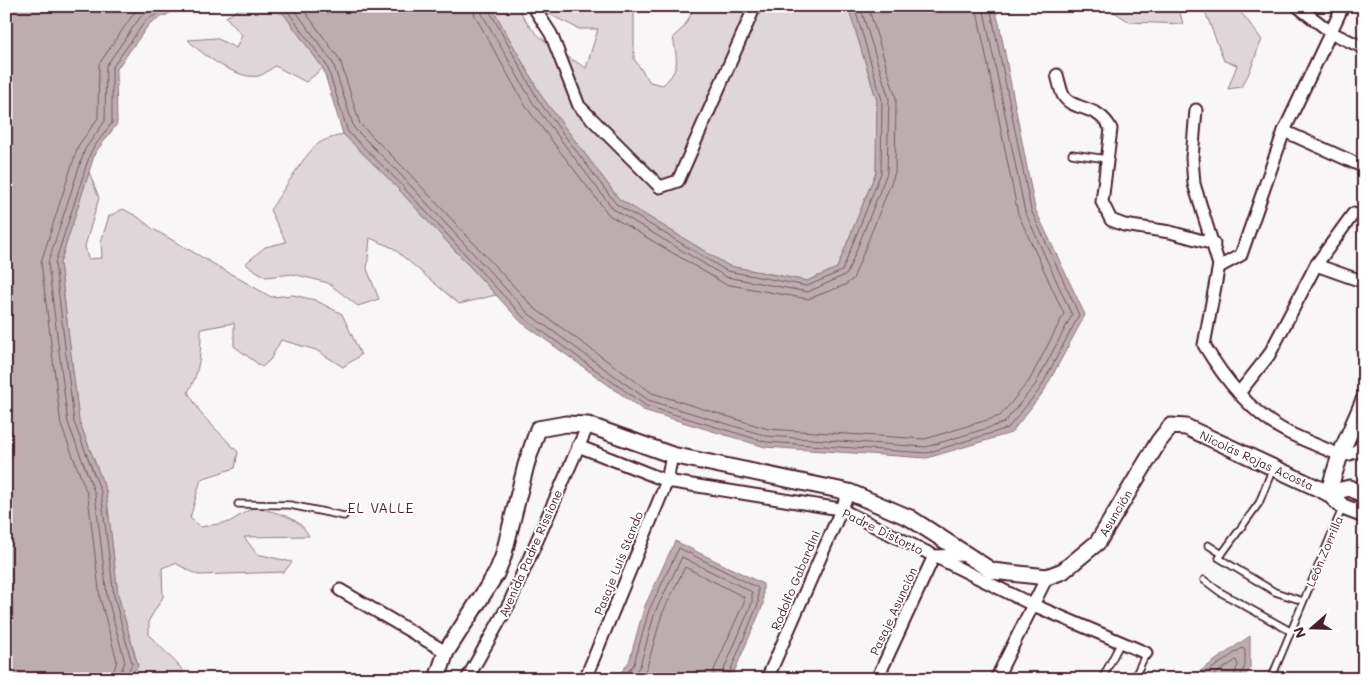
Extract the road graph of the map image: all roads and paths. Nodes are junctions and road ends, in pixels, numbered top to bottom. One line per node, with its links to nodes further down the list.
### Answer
1 (533, 6): 2 (street)
2 (755, 6)
3 (1297, 6): 5 (street)
4 (1343, 6): 5 (street)
5 (1332, 33): 6 (street); 9 (street)
6 (1364, 48)
7 (1057, 75): 11 (street)
8 (1196, 110): 14 (street)
9 (1284, 131): 12 (street); 16 (street)
10 (1072, 154): 11 (lane)
11 (1107, 159): 14 (street)
12 (1364, 167)
13 (1352, 214): 15 (street)
14 (1214, 244): 16 (street)
15 (1316, 265): 17 (street); 18 (street)
16 (1219, 267): 18 (street)
17 (1364, 282)
18 (1239, 394): 26 (street)
19 (1364, 400): 26 (street)
20 (566, 424): 21 (street, Padre Distorto); 48 (street, Avenida Padre Rissione)
21 (588, 425): 24 (street, Avenida Padre Rissione); 25 (street, Padre Distorto)
22 (1186, 427): 27 (street, Nicolás Rojas Acosta); 41 (street, Asunción)
23 (1364, 442): 26 (street)
24 (578, 446): 28 (street, Padre Distorto); 51 (street, Avenida Padre Rissione)
25 (672, 455): 28 (street, Pasaje Luis Stando); 29 (street, Padre Distorto)
26 (1340, 455): 30 (street)
27 (1274, 466): 30 (street, Nicolás Rojas Acosta); 38 (lane)
28 (667, 481): 34 (street, Padre Distorto); 52 (street, Pasaje Luis Stando)
29 (849, 492): 34 (street, Rodolfo Gabardini); 39 (street, Padre Distorto)
30 (1328, 493): 31 (street); 33 (street, Nicolás Rojas Acosta)
31 (1364, 495)
32 (238, 504): 36 (lane)
33 (1343, 507): 35 (street); 44 (lane, León Zorrilla)
34 (840, 510): 40 (street, Padre Distorto); 53 (street, Rodolfo Gabardini)
35 (1364, 515)
36 (344, 516)
37 (1208, 545): 38 (lane)
38 (1222, 554): 44 (lane)
39 (965, 555): 40 (street); 41 (street, Padre Distorto)
40 (934, 556): 45 (street, Padre Distorto); 54 (street, Pasaje Asunción)
41 (1047, 577): 45 (street)
42 (1204, 580): 46 (lane)
43 (340, 590): 48 (street)
44 (1303, 601): 46 (lane, León Zorrilla)
45 (1032, 604): 47 (street, Padre Distorto); 55 (street)
46 (1290, 631): 58 (lane, León Zorrilla)
47 (1121, 642): 49 (street, Padre Distorto); 56 (lane)
48 (446, 652): 50 (street, Avenida Padre Rissione)
49 (1146, 652): 57 (lane)
50 (437, 679)
51 (466, 679)
52 (585, 679)
53 (767, 679)
54 (877, 679)
55 (996, 679)
56 (1102, 679)
57 (1134, 679)
58 (1271, 679)

